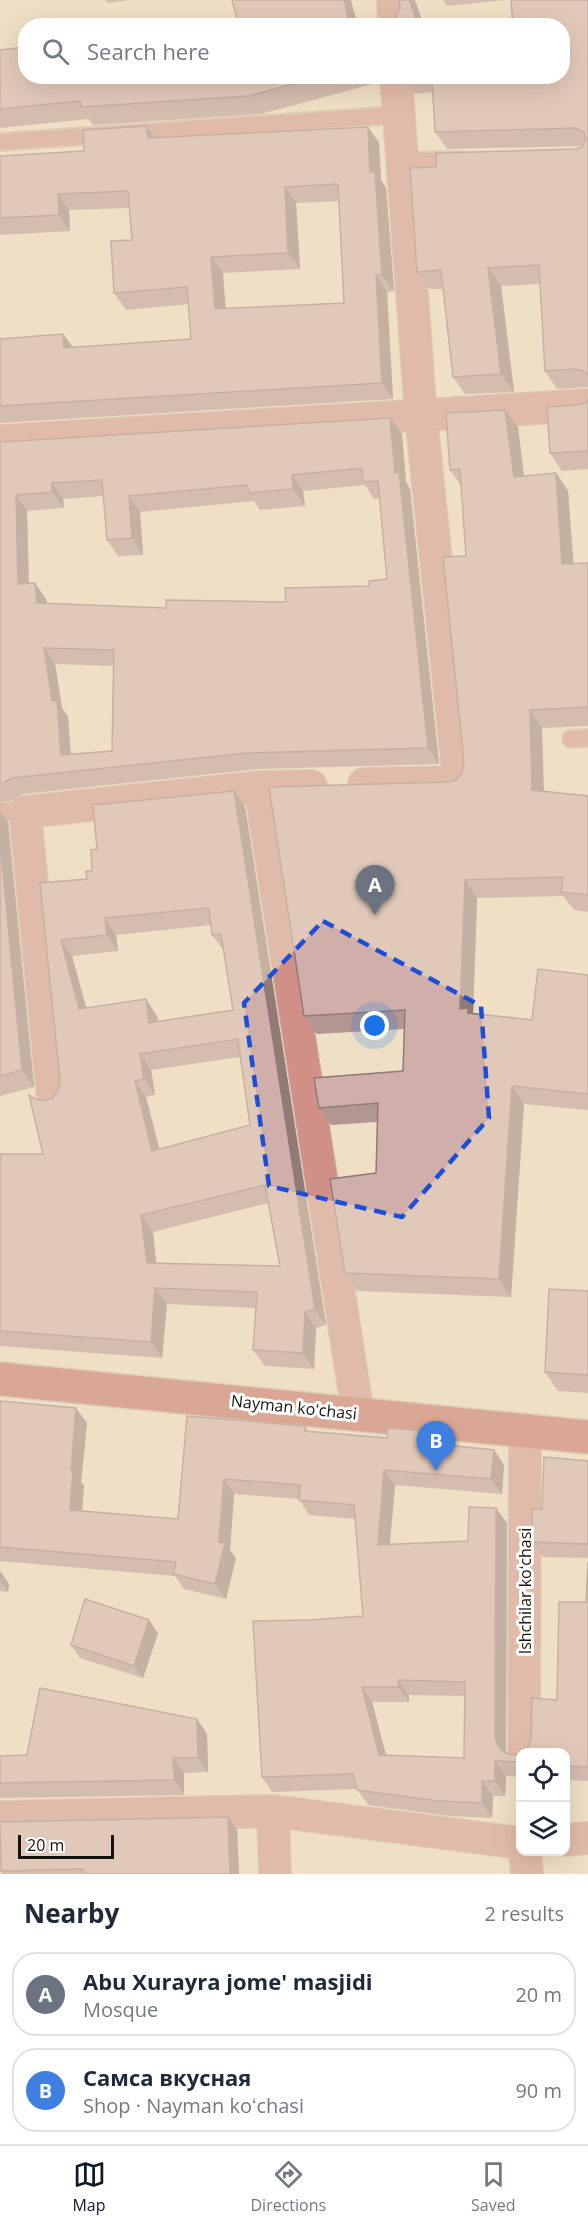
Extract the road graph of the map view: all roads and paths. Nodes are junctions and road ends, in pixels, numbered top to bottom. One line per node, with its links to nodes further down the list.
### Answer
1 (393, 0): 2 (street)
2 (394, 18)
3 (396, 84): 4 (street)
4 (397, 115): 5 (lane); 7 (street)
5 (0, 142)
6 (472, 159): 7 (lane)
7 (403, 161): 9 (street)
8 (588, 405): 9 (street)
9 (421, 416): 10 (street); 13 (street)
10 (0, 441)
11 (588, 738): 12 (lane)
12 (571, 739)
13 (260, 788): 14 (street); 17 (street)
14 (12, 812): 15 (street)
15 (53, 1099)
16 (0, 1379): 17 (main road, Nayman koʻchasi)
17 (357, 1414): 18 (main road, Nayman koʻchasi)
18 (525, 1430): 19 (main road, Nayman koʻchasi); 20 (street, Ishchilar koʻchasi)
19 (588, 1437)
20 (525, 1748)
21 (273, 1811): 22 (street); 25 (street); 27 (street)
22 (0, 1817)
23 (588, 1838): 24 (street)
24 (570, 1840)
25 (516, 1842)
26 (525, 1856): 28 (street)
27 (275, 1874)
28 (527, 1874)

